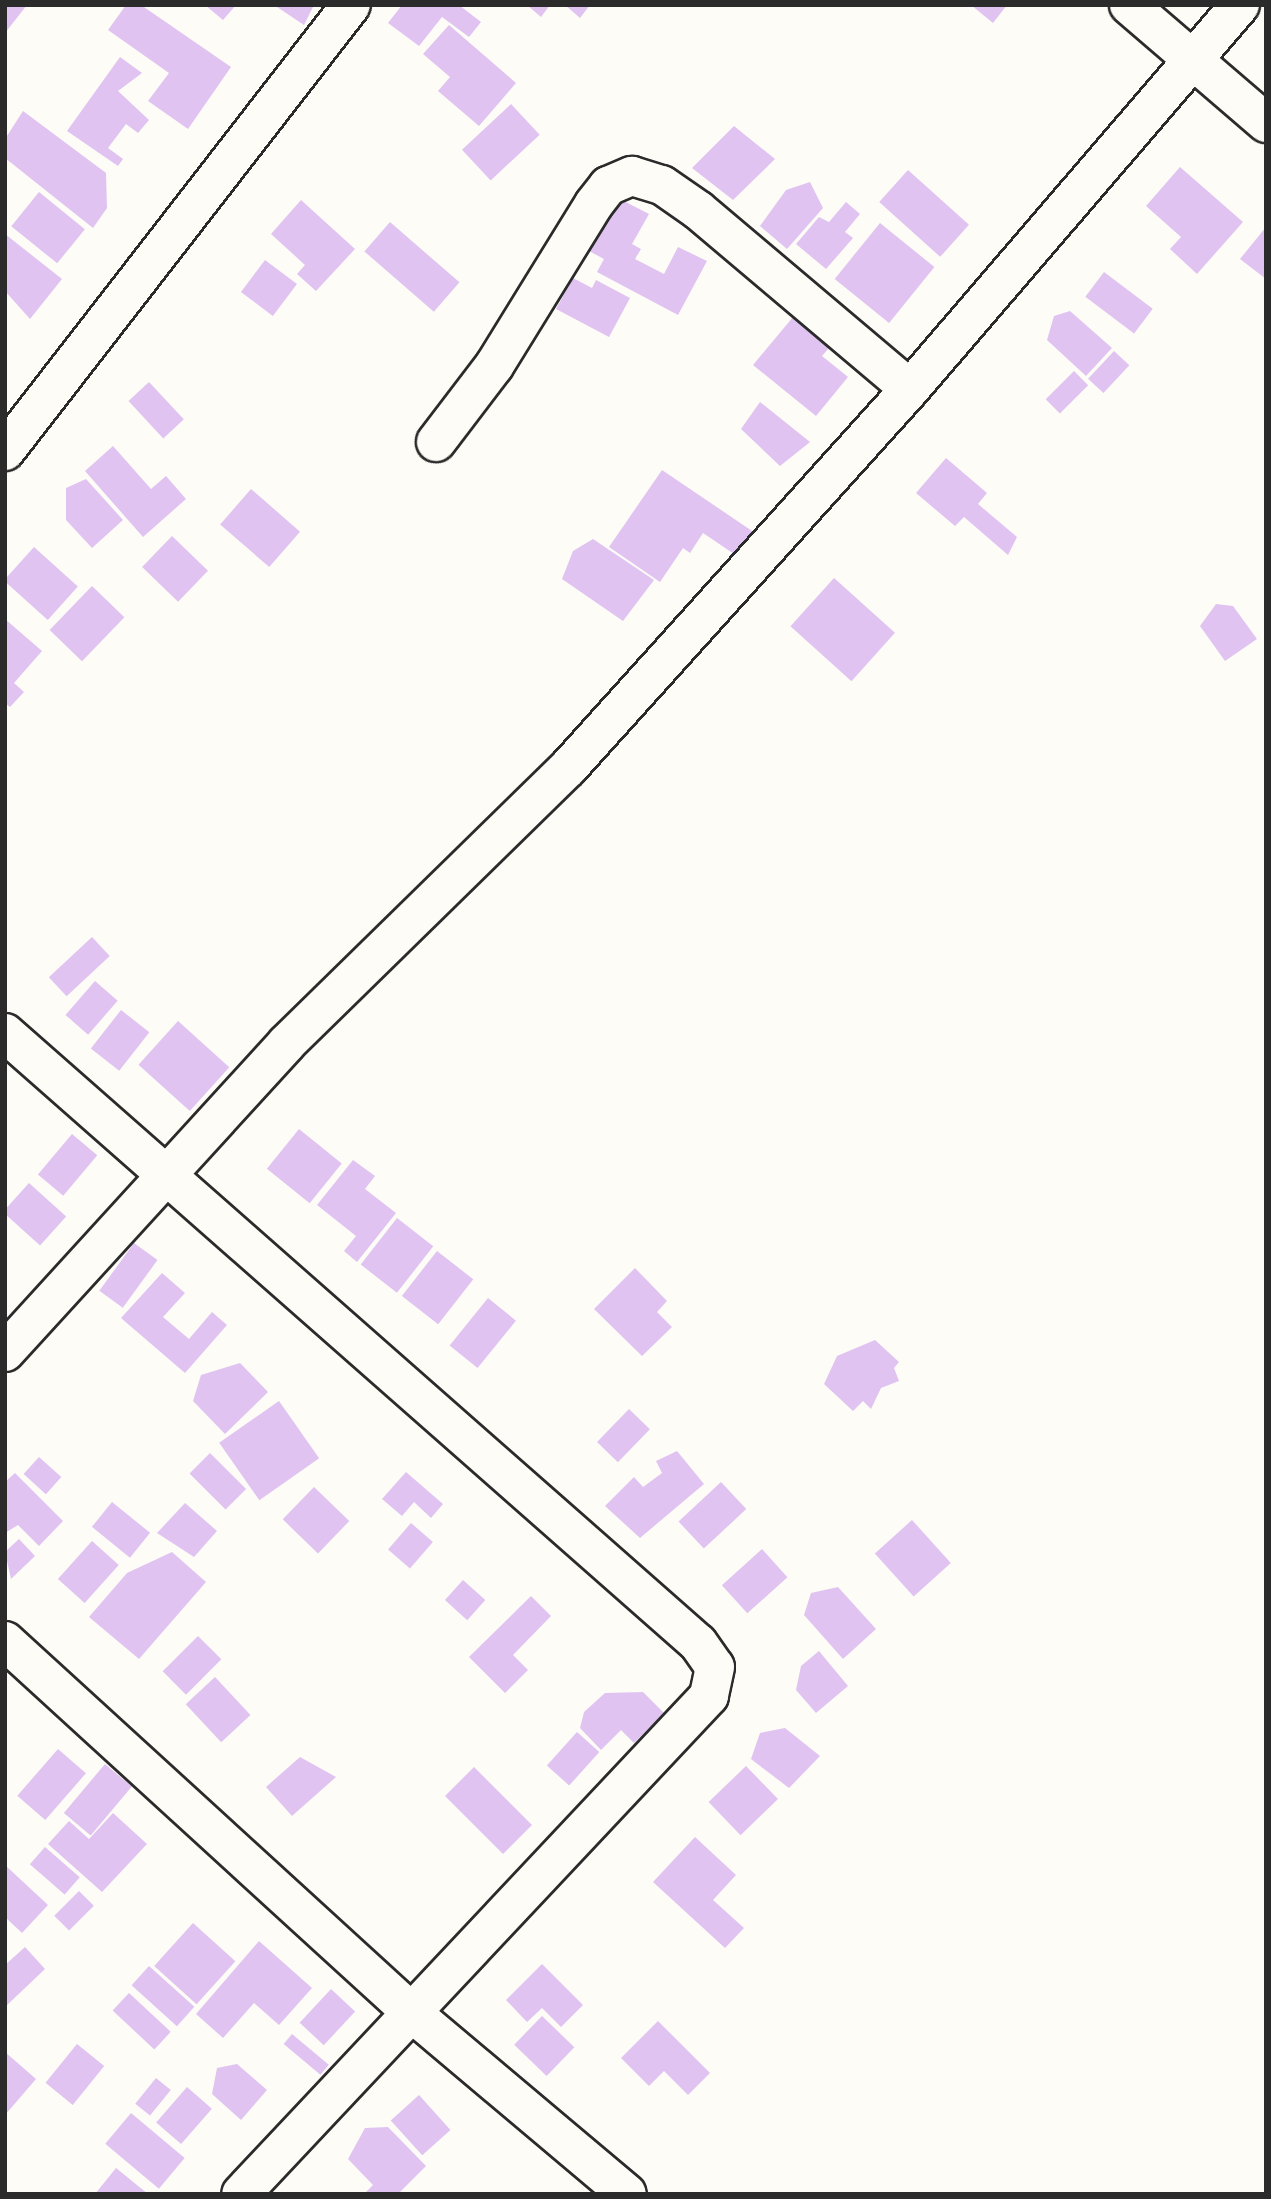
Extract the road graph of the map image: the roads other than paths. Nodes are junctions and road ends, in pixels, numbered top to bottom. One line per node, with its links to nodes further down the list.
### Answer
1 (351, 5): 8 (street)
2 (1129, 5): 4 (street)
3 (1240, 5): 4 (street)
4 (1194, 62): 5 (street); 6 (street)
5 (1266, 123)
6 (910, 389): 7 (street); 10 (street)
7 (436, 442)
8 (5, 451)
9 (5, 1033): 10 (street)
10 (168, 1171): 11 (street); 13 (street)
11 (5, 1352)
12 (5, 1641): 13 (street)
13 (411, 2012): 14 (street); 15 (street)
14 (241, 2194)
15 (626, 2194)

